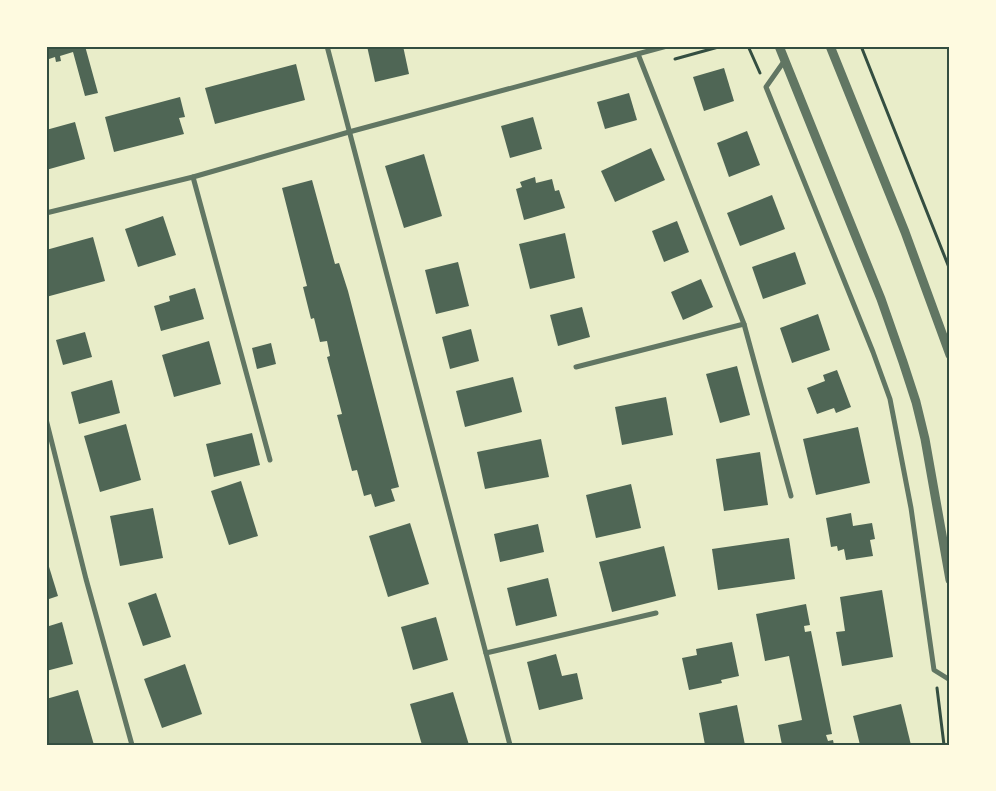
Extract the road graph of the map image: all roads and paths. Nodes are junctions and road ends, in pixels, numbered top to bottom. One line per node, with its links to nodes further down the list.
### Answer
1 (326, 46): 12 (street)
2 (667, 46): 8 (street)
3 (722, 46): 10 (path)
4 (779, 46): 9 (street)
5 (830, 46): 17 (street)
6 (861, 46): 15 (path)
7 (747, 47): 11 (path)
8 (638, 54): 10 (street); 12 (street)
9 (785, 60): 11 (street); 22 (street)
10 (643, 67): 16 (street)
11 (766, 87): 25 (street)
12 (349, 132): 13 (street); 24 (street)
13 (193, 176): 14 (street); 20 (street)
14 (46, 213)
15 (950, 270)
16 (744, 324): 18 (street); 21 (street)
17 (950, 355)
18 (576, 367)
19 (46, 419): 27 (street)
20 (270, 460)
21 (791, 496)
22 (950, 580)
23 (656, 613): 24 (street)
24 (486, 653): 28 (street)
25 (934, 670): 26 (street); 29 (path)
26 (950, 680)
27 (132, 745)
28 (510, 745)
29 (944, 745)

